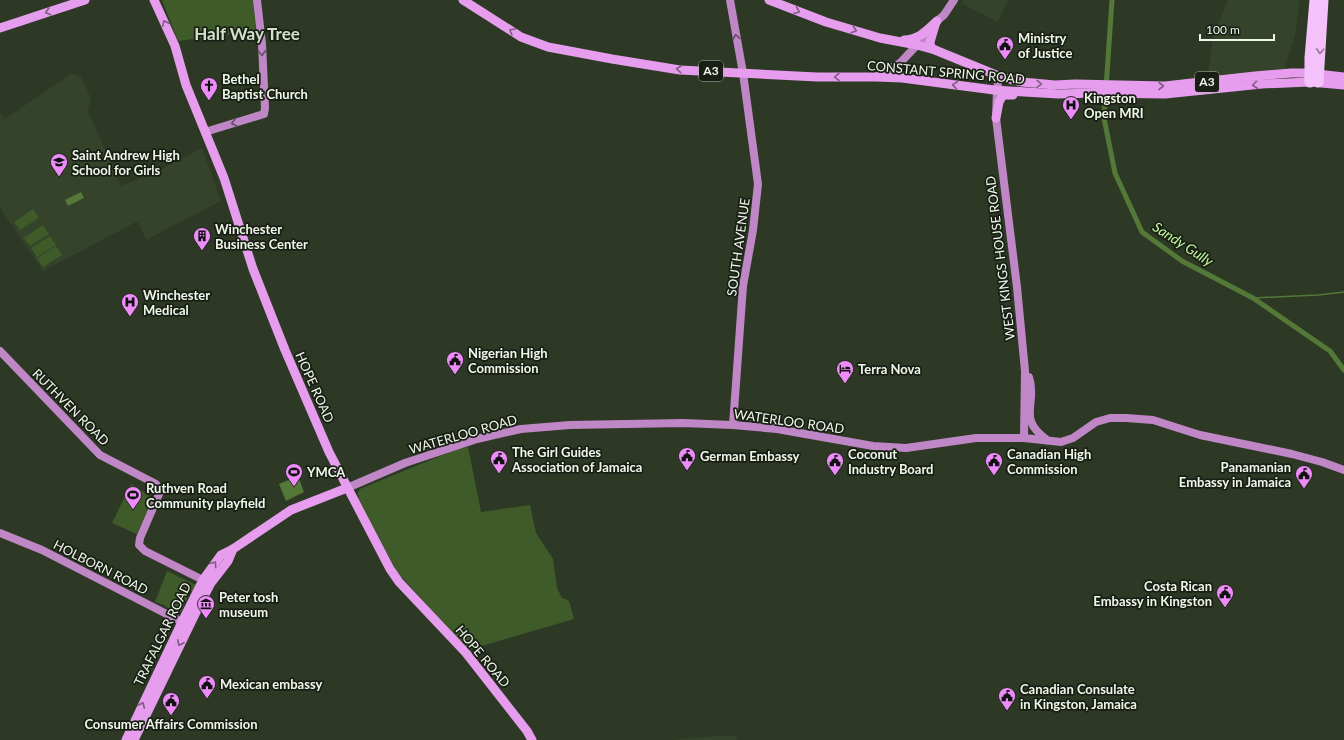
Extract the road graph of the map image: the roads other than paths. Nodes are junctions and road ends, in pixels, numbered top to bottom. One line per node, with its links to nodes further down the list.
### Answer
1 (86, 0): 11 (main road, one-way to 11)
2 (154, 0): 25 (main road, HOPE ROAD, one-way to 2)
3 (257, 0): 25 (main road, one-way to 25)
4 (463, 0): 15 (main road, CONSTANT SPRING ROAD / A3, one-way to 4)
5 (730, 0): 15 (main road, SOUTH AVENUE, one-way to 5)
6 (769, 0): 12 (main road, A3, one-way to 12)
7 (954, 0): 10 (main road)
8 (1315, 0): 19 (highway)
9 (1323, 0): 19 (highway, one-way to 19)
10 (937, 21): 12 (main road); 13 (main road); 14 (main road)
11 (0, 28)
12 (883, 38): 13 (main road, A3)
13 (917, 45): 14 (main road, A3); 16 (main road)
14 (935, 50): 17 (main road, A3)
15 (742, 74): 16 (main road, CONSTANT SPRING ROAD / A3, one-way to 15); 28 (main road, SOUTH AVENUE)
16 (876, 76): 22 (main road, CONSTANT SPRING ROAD / A3, one-way to 16)
17 (999, 76): 21 (main road, CONSTANT SPRING ROAD / A3, one-way to 21); 22 (main road, WEST KINGS HOUSE ROAD)
18 (1344, 77): 19 (main road, CONSTANT SPRING ROAD / A3)
19 (1314, 78): 20 (main road, CONSTANT SPRING ROAD / A3); 21 (main road, CONSTANT SPRING ROAD / A3)
20 (1344, 84)
21 (1096, 88): 23 (main road, CONSTANT SPRING ROAD / A3)
22 (997, 90): 23 (main road, CONSTANT SPRING ROAD / A3); 24 (main road, WEST KINGS HOUSE ROAD)
23 (1052, 93): 24 (main road)
24 (996, 118): 27 (main road, WEST KINGS HOUSE ROAD)
25 (205, 132): 32 (main road, HOPE ROAD)
26 (0, 351): 35 (main road, RUTHVEN ROAD)
27 (1025, 371): 29 (main road, WEST KINGS HOUSE ROAD); 30 (main road)
28 (734, 425): 29 (main road, WATERLOO ROAD); 32 (main road, WATERLOO ROAD)
29 (1024, 438): 30 (main road, WATERLOO ROAD)
30 (1049, 441): 31 (main road, WATERLOO ROAD)
31 (1344, 470)
32 (347, 488): 34 (main road, TRAFALGAR ROAD); 39 (main road, HOPE ROAD)
33 (0, 533): 36 (main road, HOLBORN ROAD)
34 (233, 549): 35 (main road, TRAFALGAR ROAD, one-way to 34); 36 (main road, TRAFALGAR ROAD)
35 (203, 580): 36 (main road, TRAFALGAR ROAD)
36 (185, 623): 37 (main road, TRAFALGAR ROAD, one-way to 36); 38 (main road, TRAFALGAR ROAD, one-way to 38)
37 (126, 740)
38 (134, 740)
39 (532, 740)

